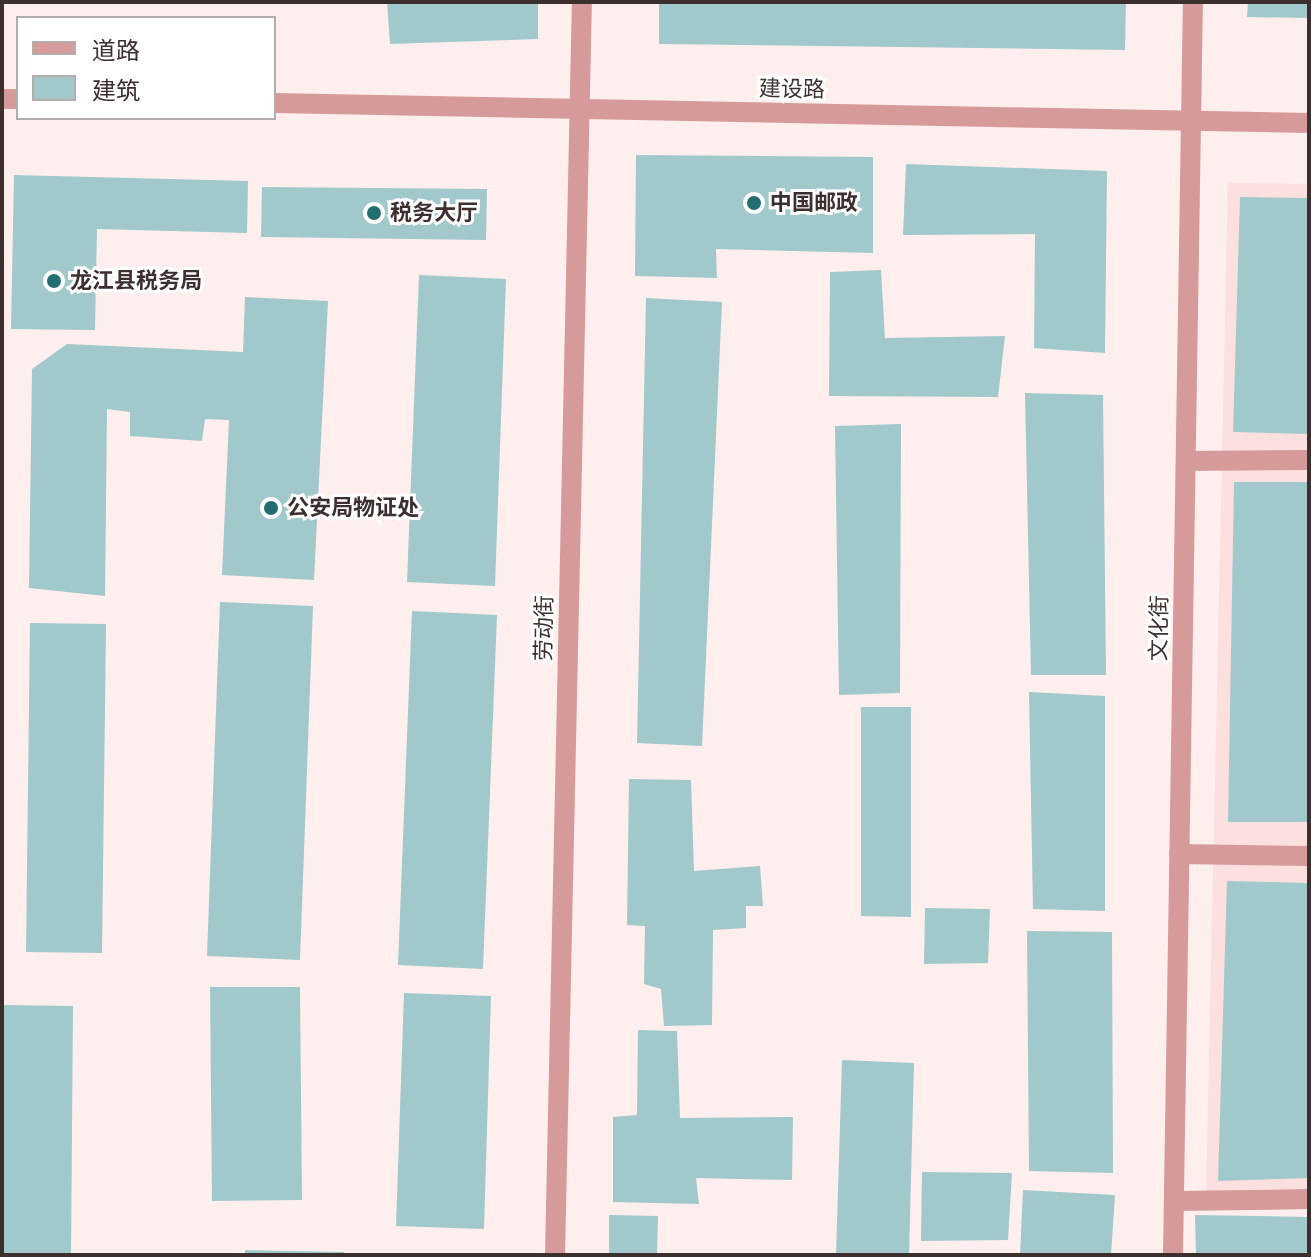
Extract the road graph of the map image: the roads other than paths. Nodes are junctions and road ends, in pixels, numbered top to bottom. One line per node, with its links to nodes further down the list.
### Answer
1 (582, 2): 4 (street, 劳动街)
2 (1193, 2): 5 (street, 文化街)
3 (276, 103): 4 (street, 建设路)
4 (579, 109): 5 (street, 建设路); 13 (street, 劳动街)
5 (1191, 121): 6 (street, 建设路); 8 (street, 文化街)
6 (1309, 123)
7 (1309, 460): 8 (street)
8 (1186, 461): 9 (street, 文化街)
9 (1179, 854): 10 (street); 12 (street, 文化街)
10 (1309, 856)
11 (1309, 1199): 12 (street)
12 (1174, 1201): 14 (street, 文化街)
13 (555, 1255)
14 (1173, 1255)

